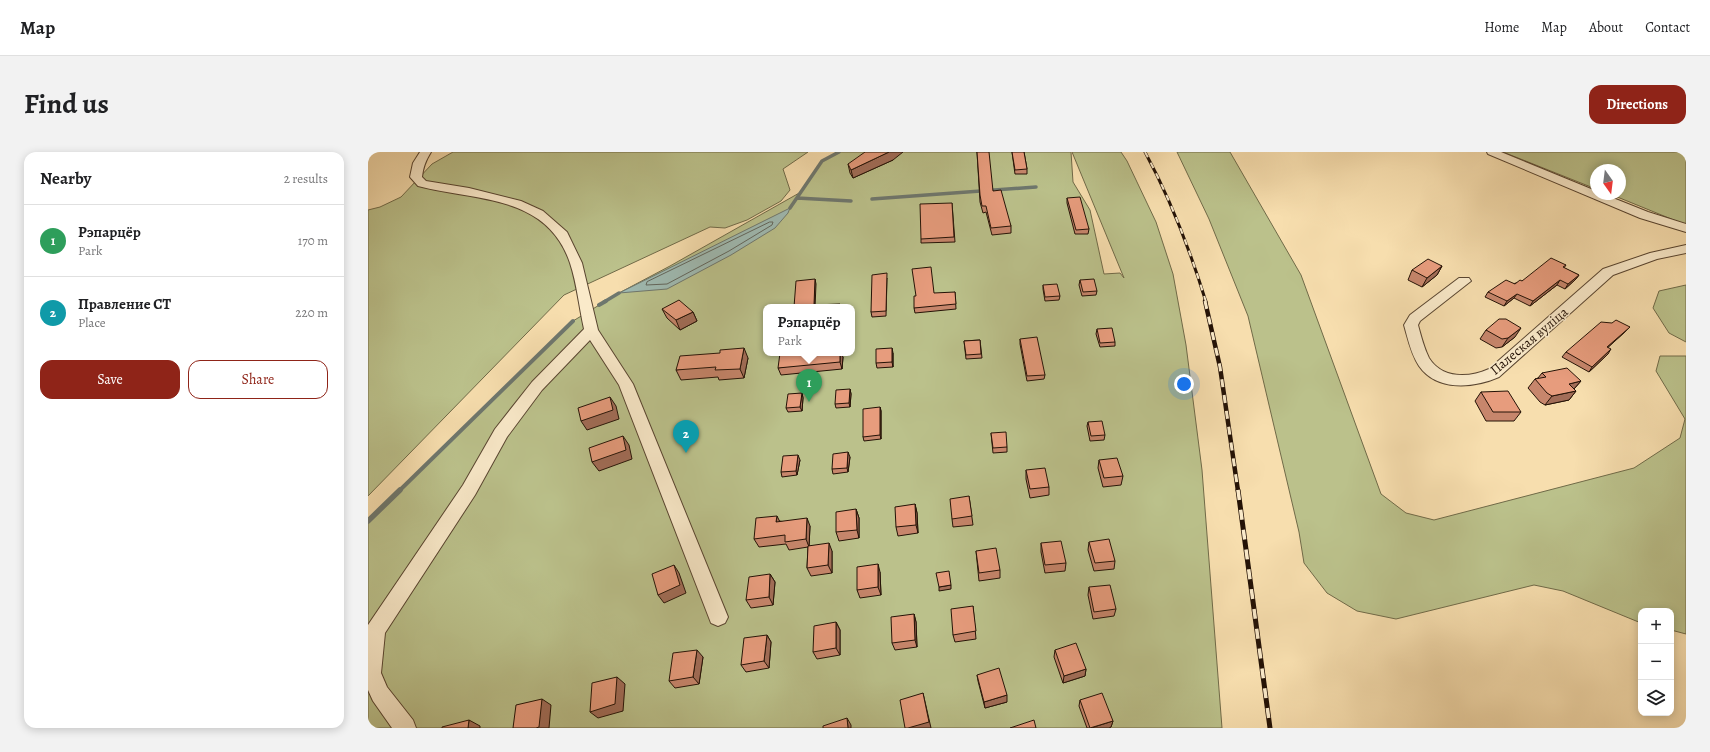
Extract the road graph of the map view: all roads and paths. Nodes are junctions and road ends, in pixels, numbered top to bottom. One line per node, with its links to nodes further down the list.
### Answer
1 (426, 152): 6 (street)
2 (1492, 152): 3 (street)
3 (1686, 228)
4 (1686, 250): 5 (street, Палеская вуліца)
5 (1464, 281)
6 (591, 330): 7 (street); 8 (street)
7 (718, 618)
8 (405, 728)

